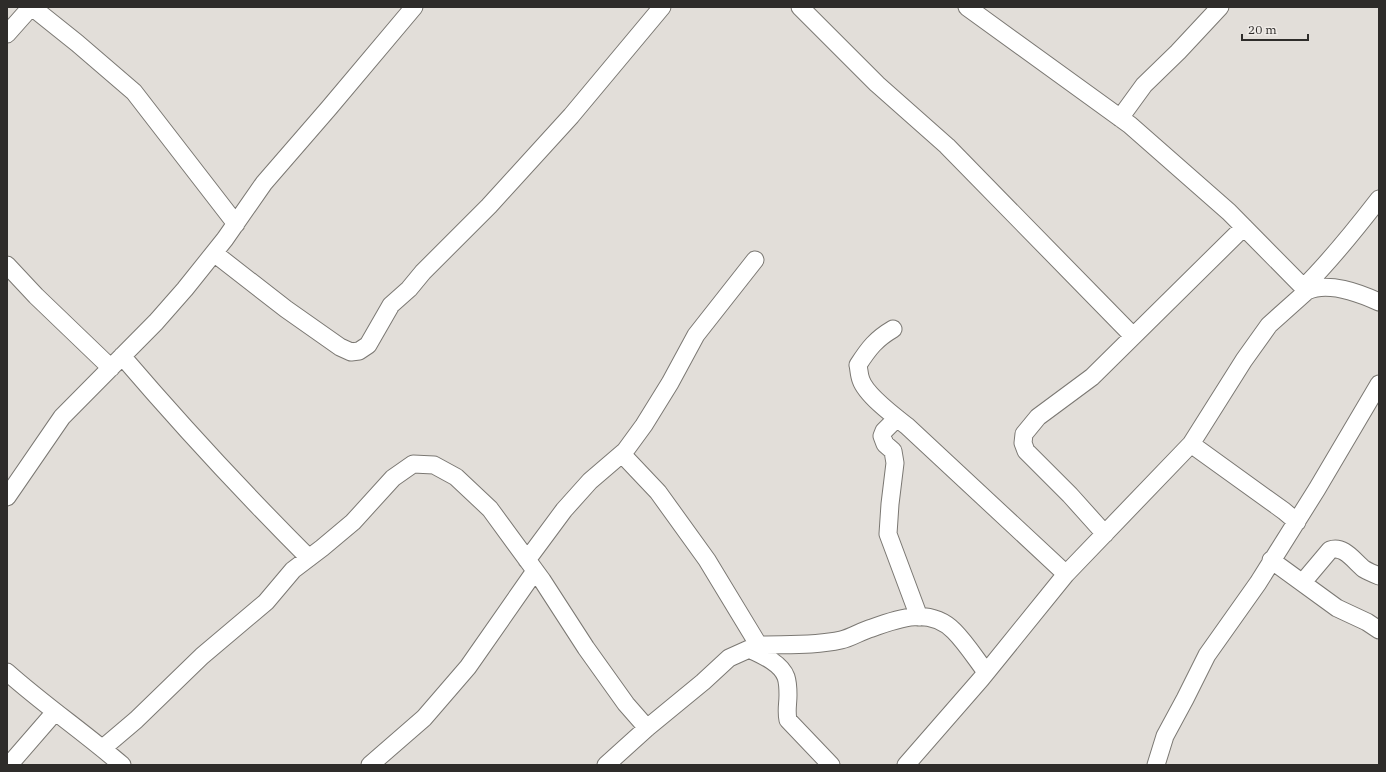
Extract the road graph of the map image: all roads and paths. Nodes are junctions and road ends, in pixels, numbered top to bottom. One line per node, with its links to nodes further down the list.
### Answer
1 (32, 7): 7 (street); 10 (street)
2 (414, 7): 10 (street)
3 (662, 7): 12 (street)
4 (800, 7): 18 (street)
5 (967, 7): 8 (street)
6 (1220, 7): 8 (street)
7 (7, 34)
8 (1120, 118): 11 (street)
9 (1379, 199): 15 (street)
10 (236, 224): 12 (street)
11 (1244, 227): 15 (street); 18 (street)
12 (214, 253): 19 (street)
13 (755, 260): 23 (street)
14 (7, 265): 19 (street)
15 (1306, 289): 16 (street); 22 (street)
16 (1379, 302)
17 (893, 329): 21 (street)
18 (1133, 336): 26 (street)
19 (116, 362): 24 (street); 27 (street)
20 (1379, 384): 25 (street)
21 (897, 418): 30 (street); 33 (street)
22 (1191, 444): 25 (street); 26 (street)
23 (622, 454): 29 (street); 35 (street)
24 (7, 497)
25 (1297, 522): 28 (street)
26 (1106, 534): 30 (street)
27 (309, 558): 29 (street); 40 (street)
28 (1271, 560): 32 (street); 47 (street)
29 (531, 565): 39 (street); 41 (street)
30 (1066, 574): 37 (street)
31 (1379, 576): 32 (street)
32 (1303, 582): 34 (street)
33 (919, 617): 35 (street); 37 (street)
34 (1379, 630)
35 (762, 651): 39 (street); 45 (street)
36 (7, 672): 38 (street)
37 (986, 672): 46 (street)
38 (55, 712): 40 (street); 42 (street)
39 (647, 728): 44 (street)
40 (103, 748): 43 (street)
41 (375, 764)
42 (9, 765)
43 (122, 765)
44 (606, 765)
45 (831, 765)
46 (906, 765)
47 (1156, 765)

